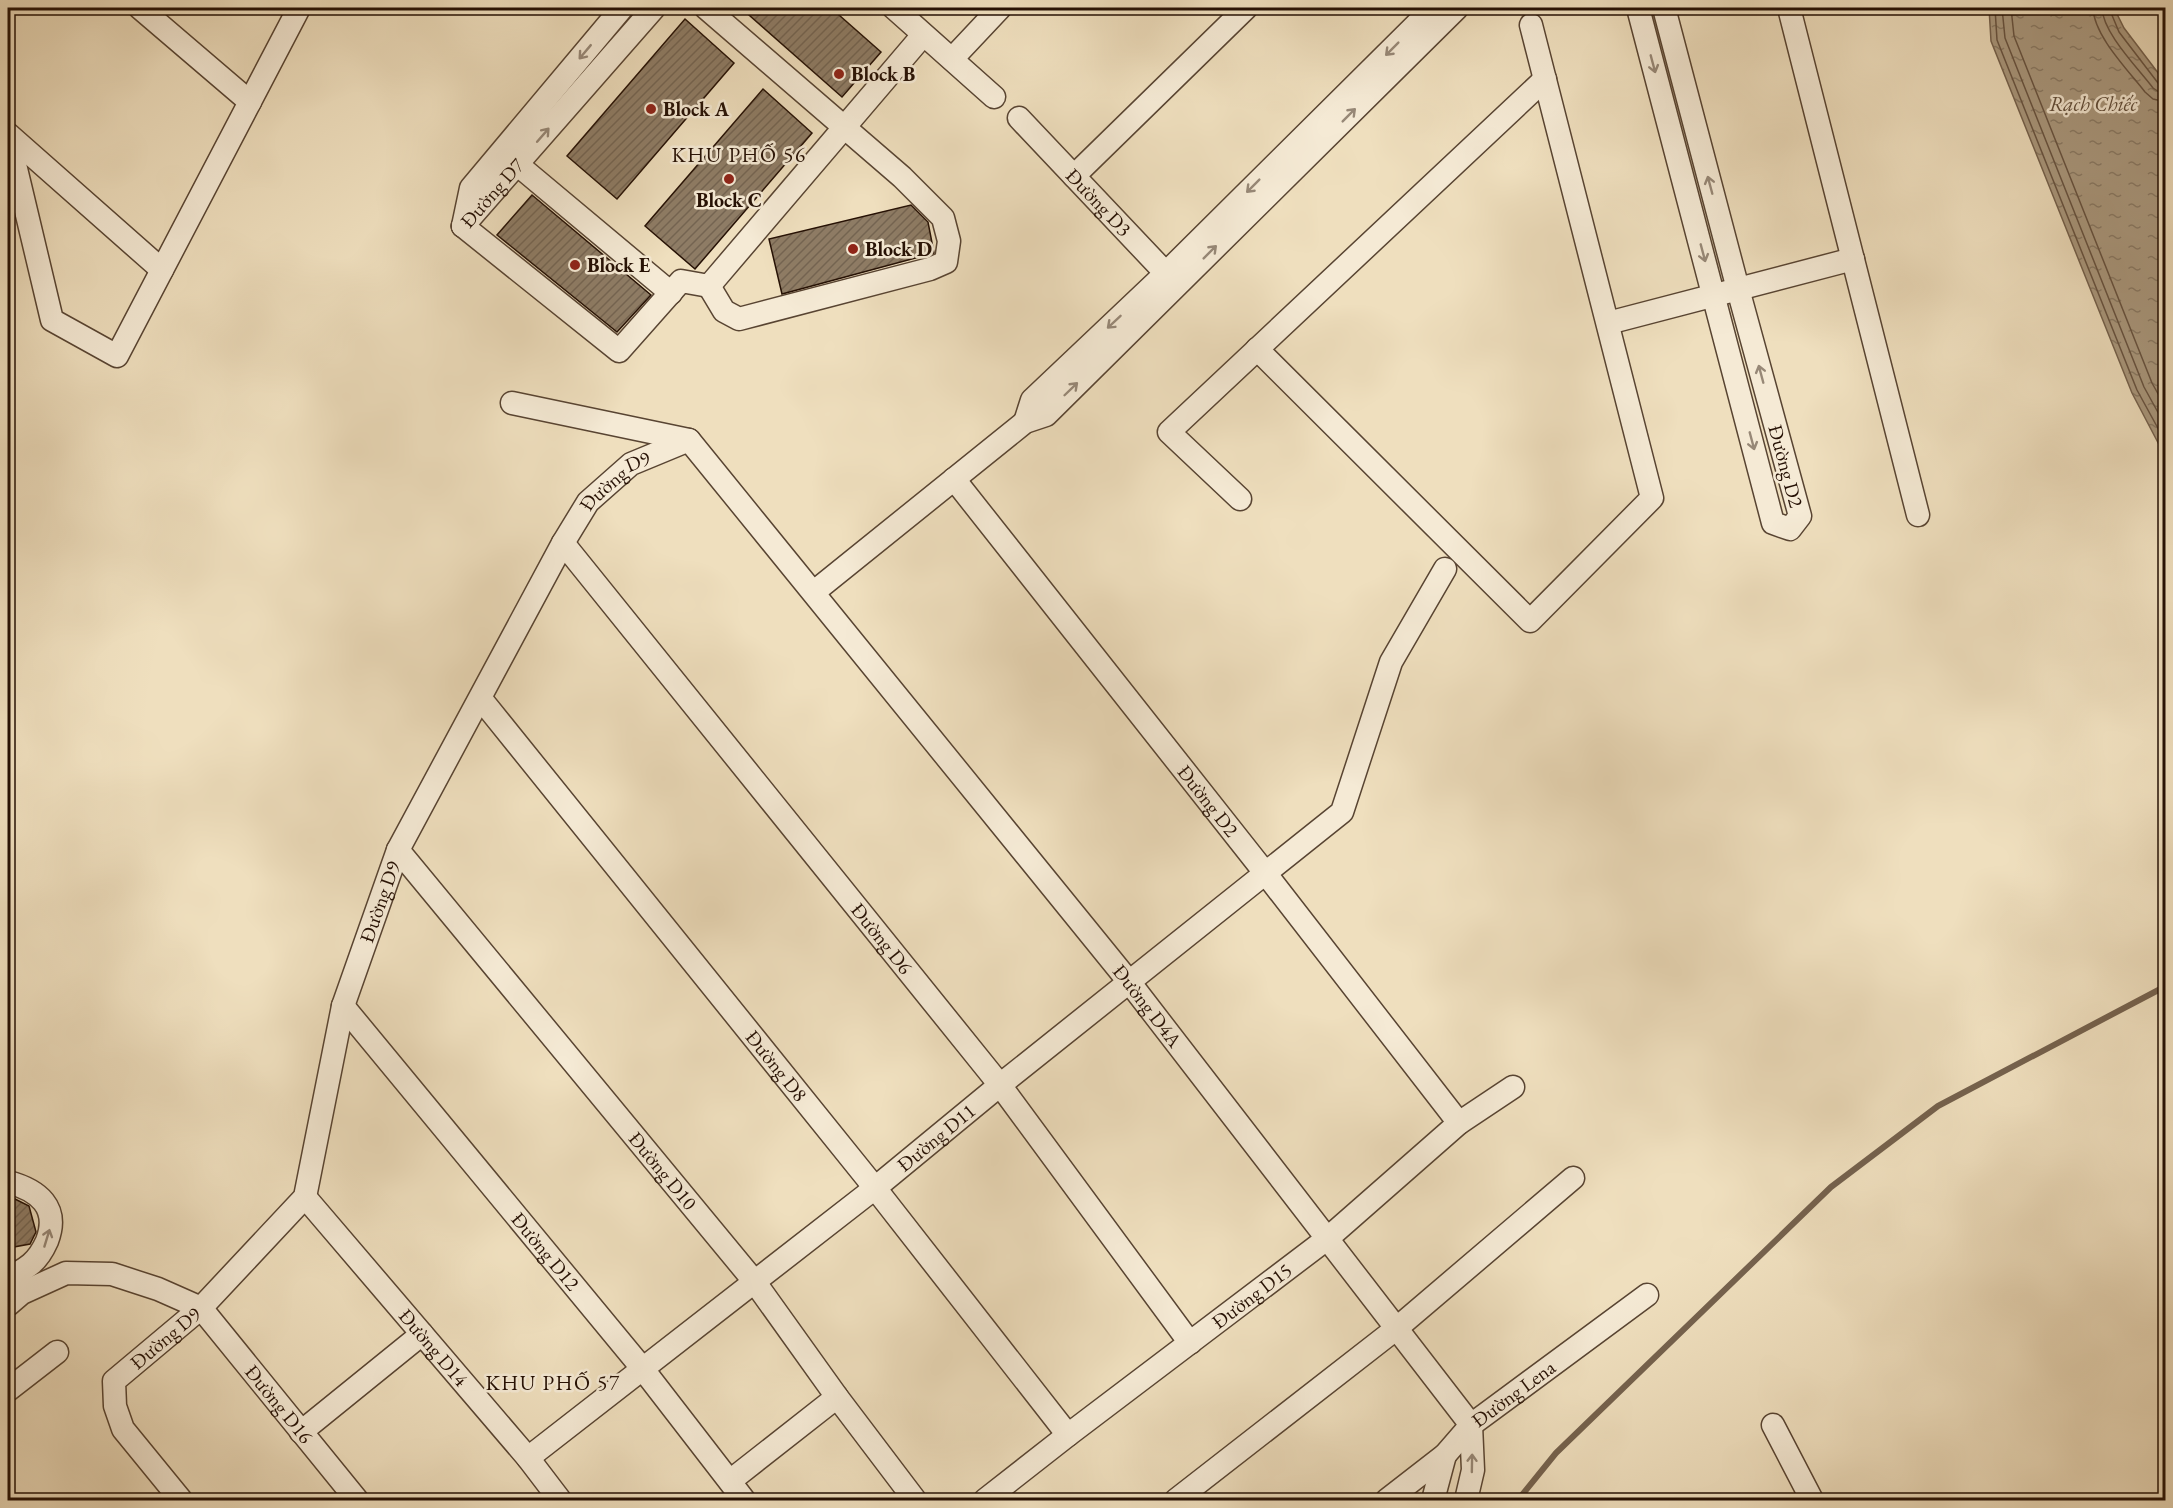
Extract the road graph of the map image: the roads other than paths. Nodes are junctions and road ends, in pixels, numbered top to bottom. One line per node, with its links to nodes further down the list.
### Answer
1 (140, 8): 19 (street)
2 (300, 8): 19 (street)
3 (622, 8): 25 (street, Đường D7, one-way to 25)
4 (654, 8): 23 (street, Đường D7, one-way to 4)
5 (706, 8): 21 (street)
6 (894, 8): 15 (street)
7 (1000, 8): 16 (street)
8 (1246, 8): 24 (street)
9 (1433, 8): 28 (street, one-way to 28)
10 (1457, 8): 28 (street, one-way to 10)
11 (1638, 8): 32 (street, Đường D2, one-way to 32)
12 (1664, 8): 30 (street, Đường D2, one-way to 12)
13 (1789, 8): 26 (street)
14 (1532, 25): 17 (street)
15 (923, 35): 16 (street); 21 (street)
16 (952, 59): 18 (street)
17 (1545, 79): 33 (street); 34 (street)
18 (994, 97)
19 (250, 102): 27 (street)
20 (1019, 118): 24 (street, Đường D3)
21 (846, 128): 29 (street); 29 (street)
22 (8, 135): 27 (street); 27 (street)
23 (518, 165): 25 (street, Đường D7); 31 (street)
24 (1074, 176): 28 (street, Đường D3)
25 (463, 226): 31 (street)
26 (1853, 259): 30 (street); 39 (street)
27 (162, 270)
28 (1171, 279): 37 (street)
29 (709, 286): 31 (street)
30 (1737, 289): 32 (street); 32 (street, Đường D2, one-way to 30)
31 (670, 293)
32 (1714, 295): 33 (street)
33 (1608, 323): 34 (street)
34 (1257, 349): 38 (street)
35 (512, 403): 36 (street)
36 (689, 440): 40 (street, Đường D9); 42 (street, Đường D4A)
37 (954, 479): 42 (street); 45 (street, Đường D2)
38 (1240, 499)
39 (1918, 515)
40 (563, 543): 43 (street, Đường D9); 48 (street, Đường D6)
41 (1445, 569): 45 (street, Đường D11)
42 (814, 592): 46 (street, Đường D4A)
43 (481, 699): 44 (street, Đường D9); 53 (street, Đường D8)
44 (398, 850): 47 (street, Đường D9); 57 (street, Đường D10)
45 (1266, 874): 46 (street, Đường D11); 50 (street, Đường D2)
46 (1130, 983): 48 (street, Đường D11); 55 (street, Đường D4A)
47 (343, 1006): 54 (street, Đường D9); 65 (street, Đường D12)
48 (1000, 1084): 53 (street, Đường D11); 63 (street, Đường D6)
49 (1513, 1087): 50 (street, Đường D15)
50 (1459, 1123): 55 (street, Đường D15)
51 (1572, 1178): 61 (street)
52 (8, 1182): 56 (street, one-way to 52)
53 (875, 1188): 57 (street, Đường D11); 71 (street, Đường D8)
54 (305, 1197): 60 (street, Đường D9); 62 (street, Đường D14)
55 (1328, 1238): 61 (street, Đường D4A); 63 (street, Đường D15)
56 (8, 1279)
57 (754, 1281): 65 (street, Đường D11); 67 (street, Đường D10)
58 (1647, 1295): 68 (street, Đường Lena)
59 (8, 1305): 60 (street)
60 (201, 1308): 70 (street, Đường D16); 75 (street, Đường D9)
61 (1397, 1328): 68 (street, Đường D4A); 81 (street)
62 (422, 1334): 70 (street); 73 (street, Đường D14)
63 (1190, 1343): 71 (street, Đường D15)
64 (57, 1352): 66 (street)
65 (642, 1368): 73 (street, Đường D11); 74 (street, Đường D12)
66 (8, 1390)
67 (837, 1397): 74 (street); 79 (street, Đường D10)
68 (1471, 1425): 72 (street, Đường Lena); 84 (street, one-way to 68)
69 (1773, 1425): 85 (street)
70 (301, 1432): 76 (street, Đường D16)
71 (1068, 1435): 80 (street, Đường D15)
72 (1445, 1455): 82 (street, Đường Lena); 83 (street)
73 (528, 1458): 77 (street, Đường D14)
74 (730, 1481): 78 (street, Đường D12)
75 (181, 1500)
76 (357, 1500)
77 (560, 1500)
78 (744, 1500)
79 (915, 1500)
80 (985, 1500)
81 (1176, 1500)
82 (1387, 1500)
83 (1433, 1500)
84 (1466, 1500)
85 (1812, 1500)

